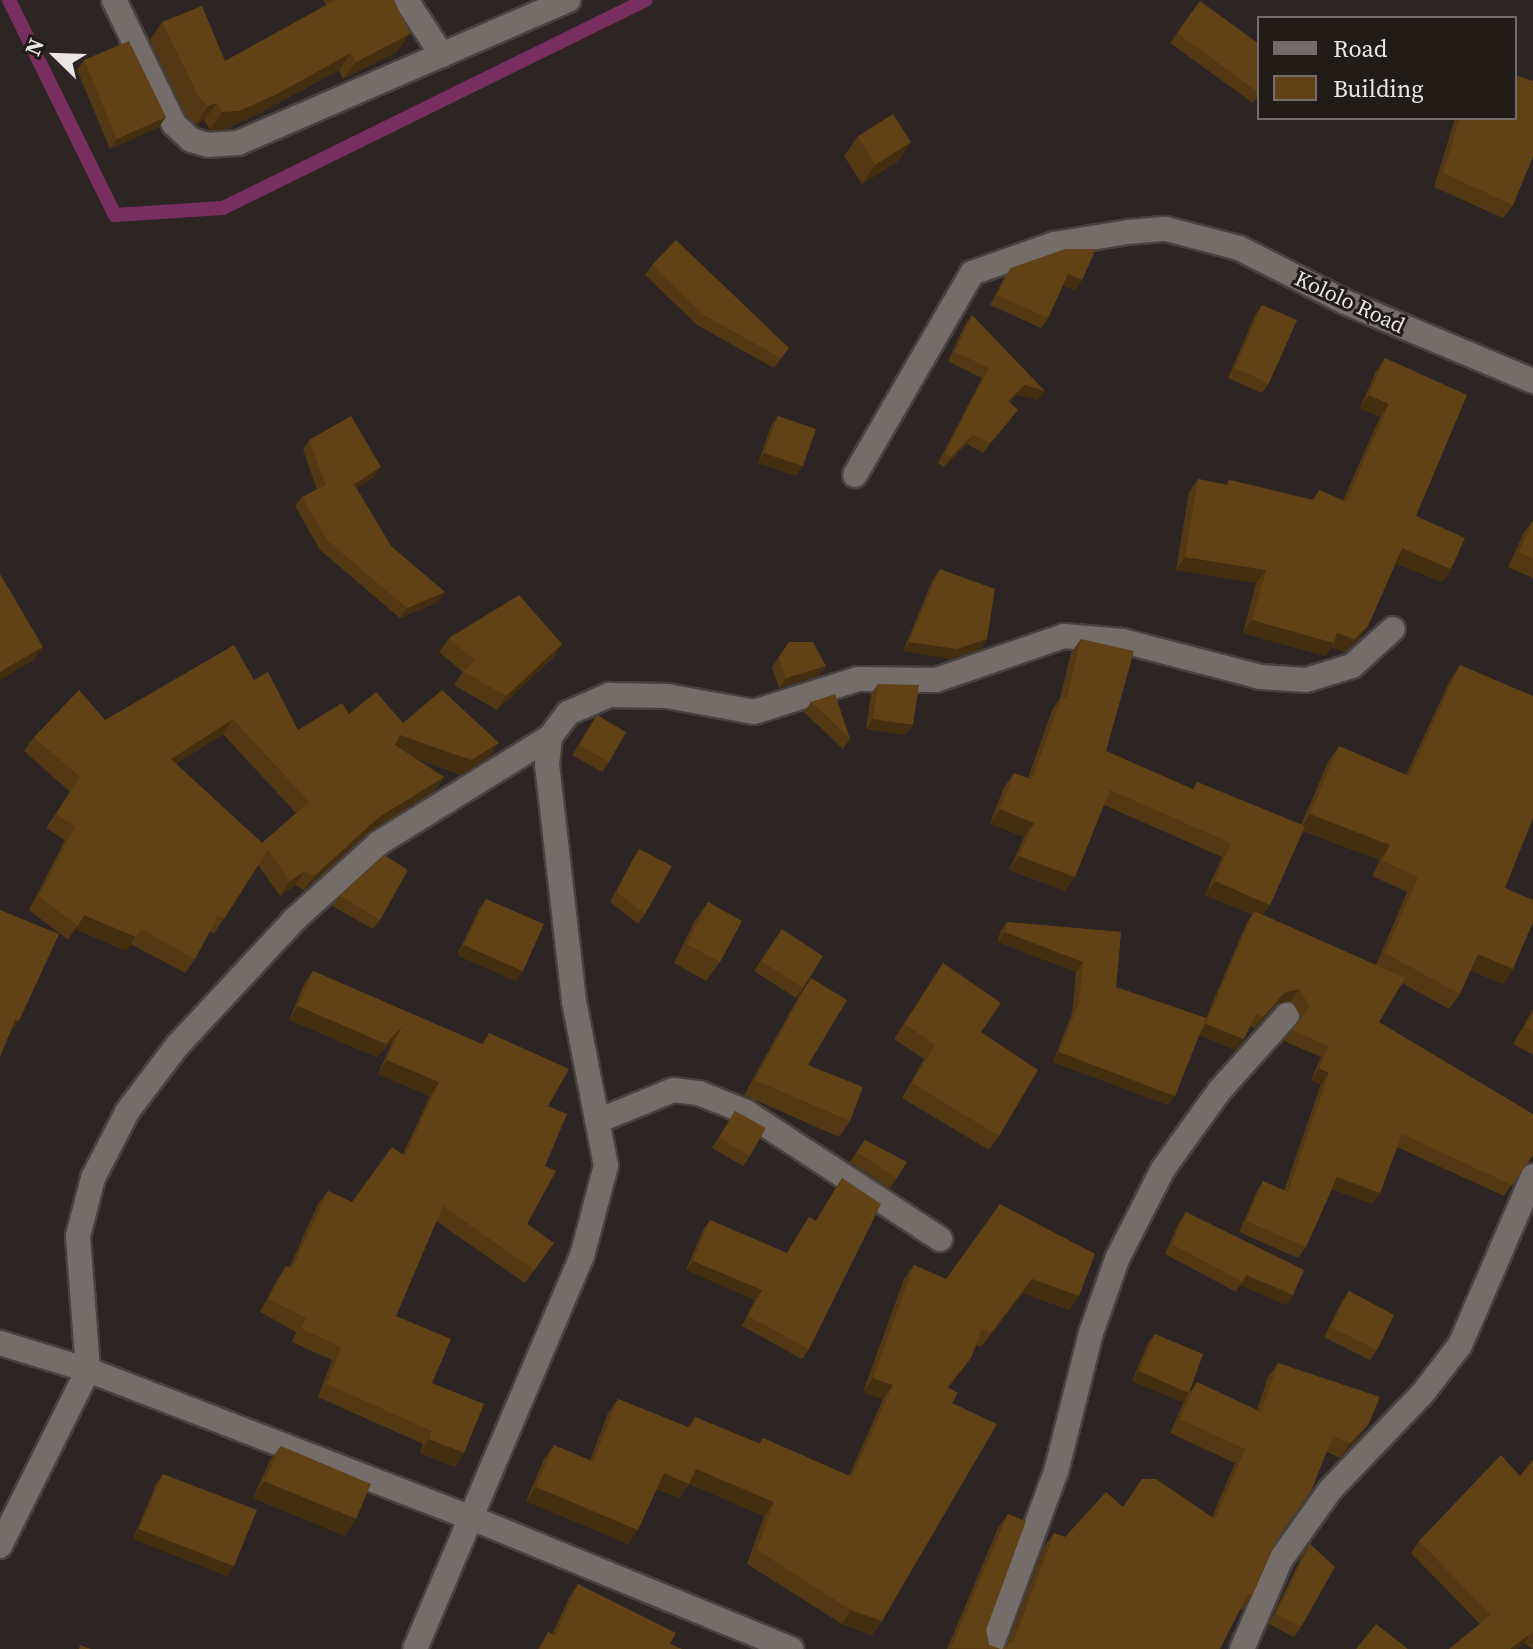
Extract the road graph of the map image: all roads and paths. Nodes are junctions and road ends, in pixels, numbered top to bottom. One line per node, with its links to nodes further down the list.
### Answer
1 (114, 0): 4 (street)
2 (406, 0): 4 (street)
3 (568, 0): 4 (street)
4 (442, 55)
5 (1533, 381): 6 (street, Kololo Road)
6 (855, 475)
7 (1393, 629): 8 (street)
8 (550, 737): 10 (street); 14 (street)
9 (1287, 1015): 19 (street)
10 (600, 1120): 12 (street); 15 (street)
11 (1533, 1176): 20 (street)
12 (940, 1239)
13 (0, 1343): 14 (street)
14 (88, 1370): 15 (street); 16 (street)
15 (474, 1519): 17 (street); 18 (street)
16 (0, 1546)
17 (415, 1649)
18 (791, 1649)
19 (990, 1649)
20 (1242, 1649)

